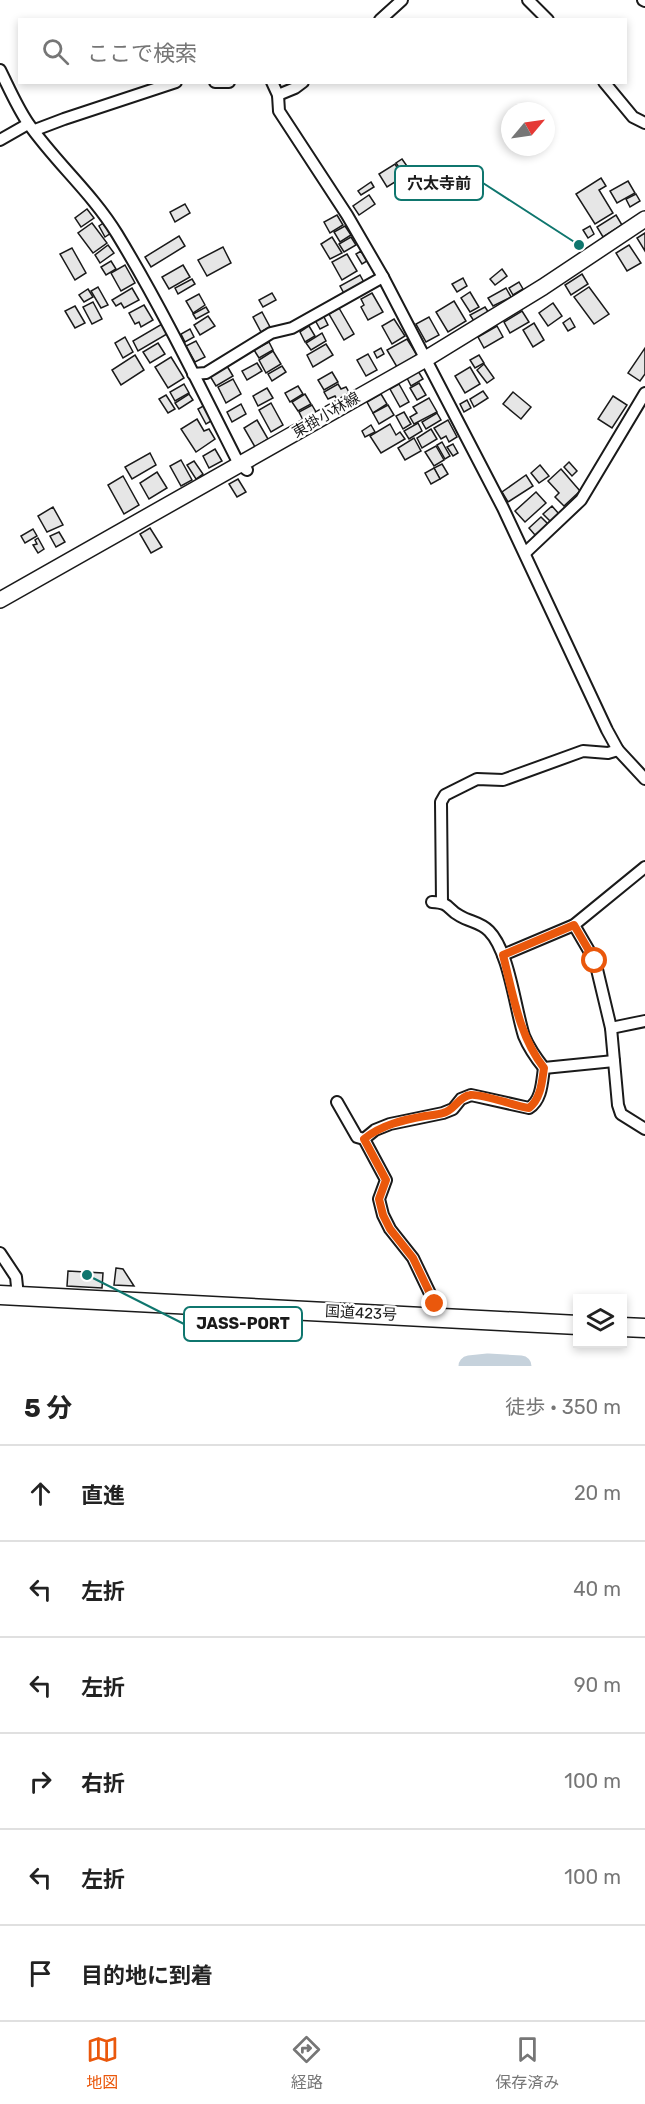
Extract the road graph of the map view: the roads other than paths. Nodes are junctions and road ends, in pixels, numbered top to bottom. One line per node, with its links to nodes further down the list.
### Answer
1 (402, 0): 3 (street)
2 (528, 0): 4 (street)
3 (382, 18)
4 (546, 18)
5 (0, 70): 12 (street)
6 (171, 84): 12 (street)
7 (273, 84): 10 (street)
8 (300, 84): 10 (street)
9 (606, 84): 11 (street)
10 (278, 95): 15 (street)
11 (645, 123)
12 (32, 127): 13 (street); 17 (street)
13 (0, 140)
14 (645, 219): 16 (main road, 東掛小林線)
15 (383, 278): 16 (street); 17 (street)
16 (424, 360): 19 (main road, 東掛小林線); 20 (street)
17 (193, 374): 19 (street)
18 (645, 393): 20 (street)
19 (243, 467): 21 (main road, 東掛小林線)
20 (525, 553): 22 (street)
21 (0, 600)
22 (618, 750): 23 (street); 26 (street)
23 (645, 779)
24 (645, 867): 25 (street)
25 (574, 925): 26 (street); 28 (street)
26 (503, 955): 30 (street)
27 (645, 1021): 28 (street)
28 (611, 1028): 29 (street)
29 (614, 1060): 30 (street); 32 (street)
30 (544, 1068): 33 (street)
31 (337, 1102): 33 (street)
32 (645, 1129)
33 (364, 1139): 36 (street)
34 (0, 1253): 35 (street)
35 (9, 1296): 36 (highway, 国道423号)
36 (435, 1317): 37 (highway, 国道423号)
37 (573, 1324)
38 (627, 1327): 39 (highway)
39 (645, 1328)

